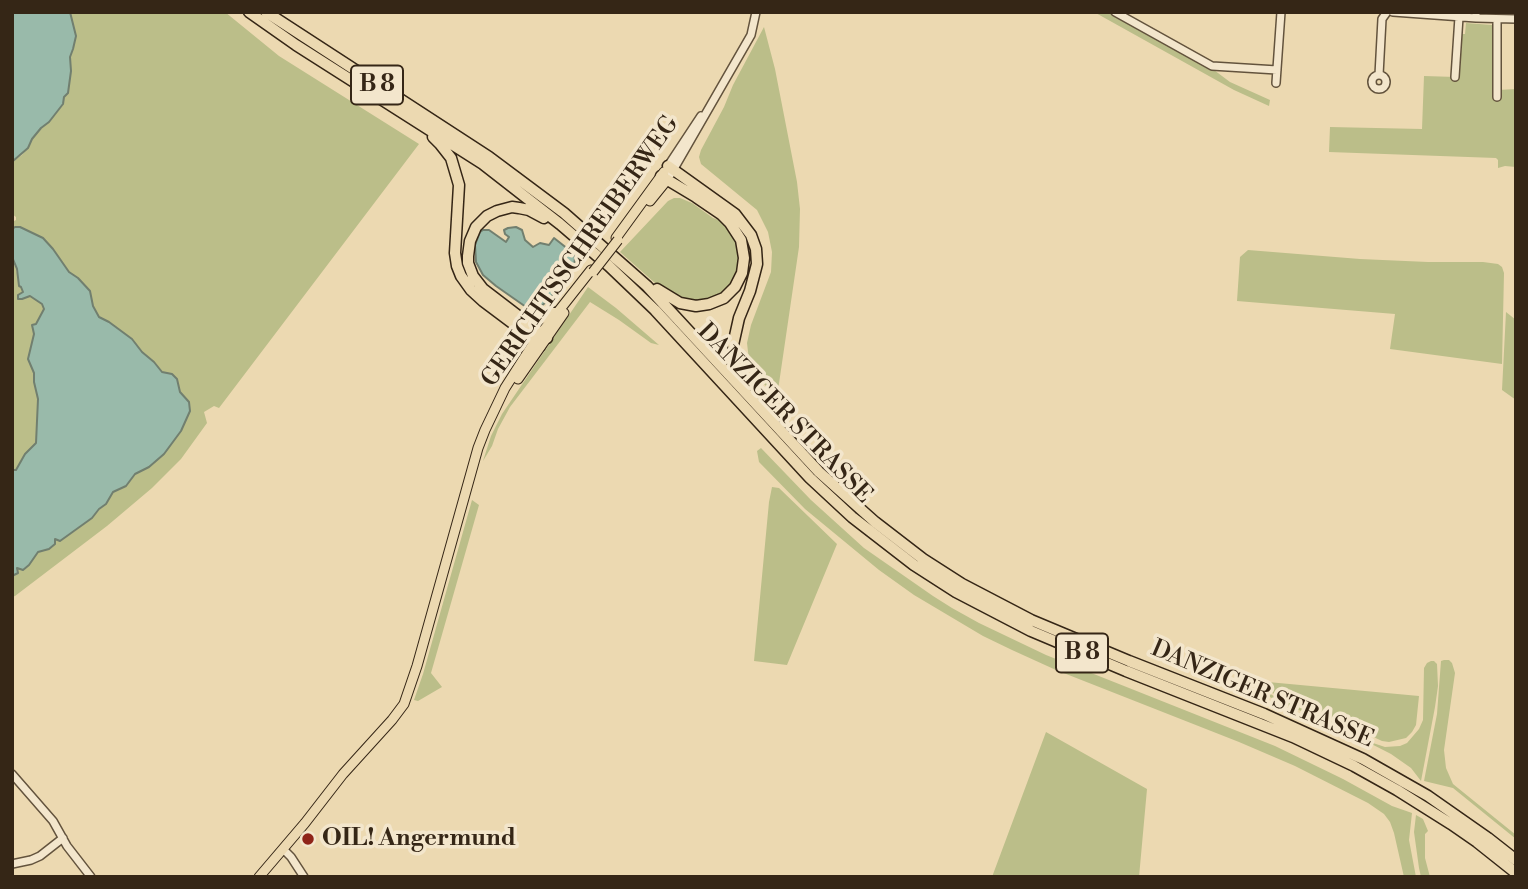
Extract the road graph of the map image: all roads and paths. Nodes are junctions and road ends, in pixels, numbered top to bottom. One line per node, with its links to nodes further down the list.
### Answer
1 (249, 12): 17 (highway, DANZIGER STRASSE / B 8)
2 (266, 12): 22 (highway, DANZIGER STRASSE / B 8)
3 (756, 12): 18 (street, GERICHTSSCHREIBERWEG)
4 (1115, 12): 12 (street)
5 (1281, 12): 12 (street)
6 (1387, 12): 13 (street)
7 (1393, 12): 9 (street)
8 (1476, 15): 9 (street); 10 (street)
9 (1459, 17): 14 (street)
10 (1497, 19): 11 (street); 16 (street)
11 (1516, 19)
12 (1277, 70): 15 (street)
13 (1379, 75)
14 (1455, 77)
15 (1276, 83)
16 (1497, 97)
17 (425, 127): 20 (highway, DANZIGER STRASSE / B 8); 25 (highway)
18 (671, 168): 19 (main road, GERICHTSSCHREIBERWEG); 26 (highway)
19 (664, 178): 21 (main road, GERICHTSSCHREIBERWEG, bridge); 22 (highway)
20 (560, 224): 24 (highway); 32 (highway, DANZIGER STRASSE / B 8)
21 (592, 271): 23 (main road, GERICHTSSCHREIBERWEG); 25 (main road, GERICHTSSCHREIBERWEG)
22 (647, 286): 26 (highway, DANZIGER STRASSE / B 8)
23 (557, 313): 24 (highway); 25 (main road, GERICHTSSCHREIBERWEG)
24 (527, 321): 25 (highway)
25 (541, 340): 29 (main road, GERICHTSSCHREIBERWEG)
26 (754, 401): 30 (highway, DANZIGER STRASSE / B 8)
27 (12, 774): 28 (street)
28 (63, 838): 31 (street); 33 (street)
29 (283, 849): 34 (main road); 35 (street)
30 (1516, 860)
31 (12, 864)
32 (1516, 873)
33 (91, 877)
34 (259, 877)
35 (304, 877)

